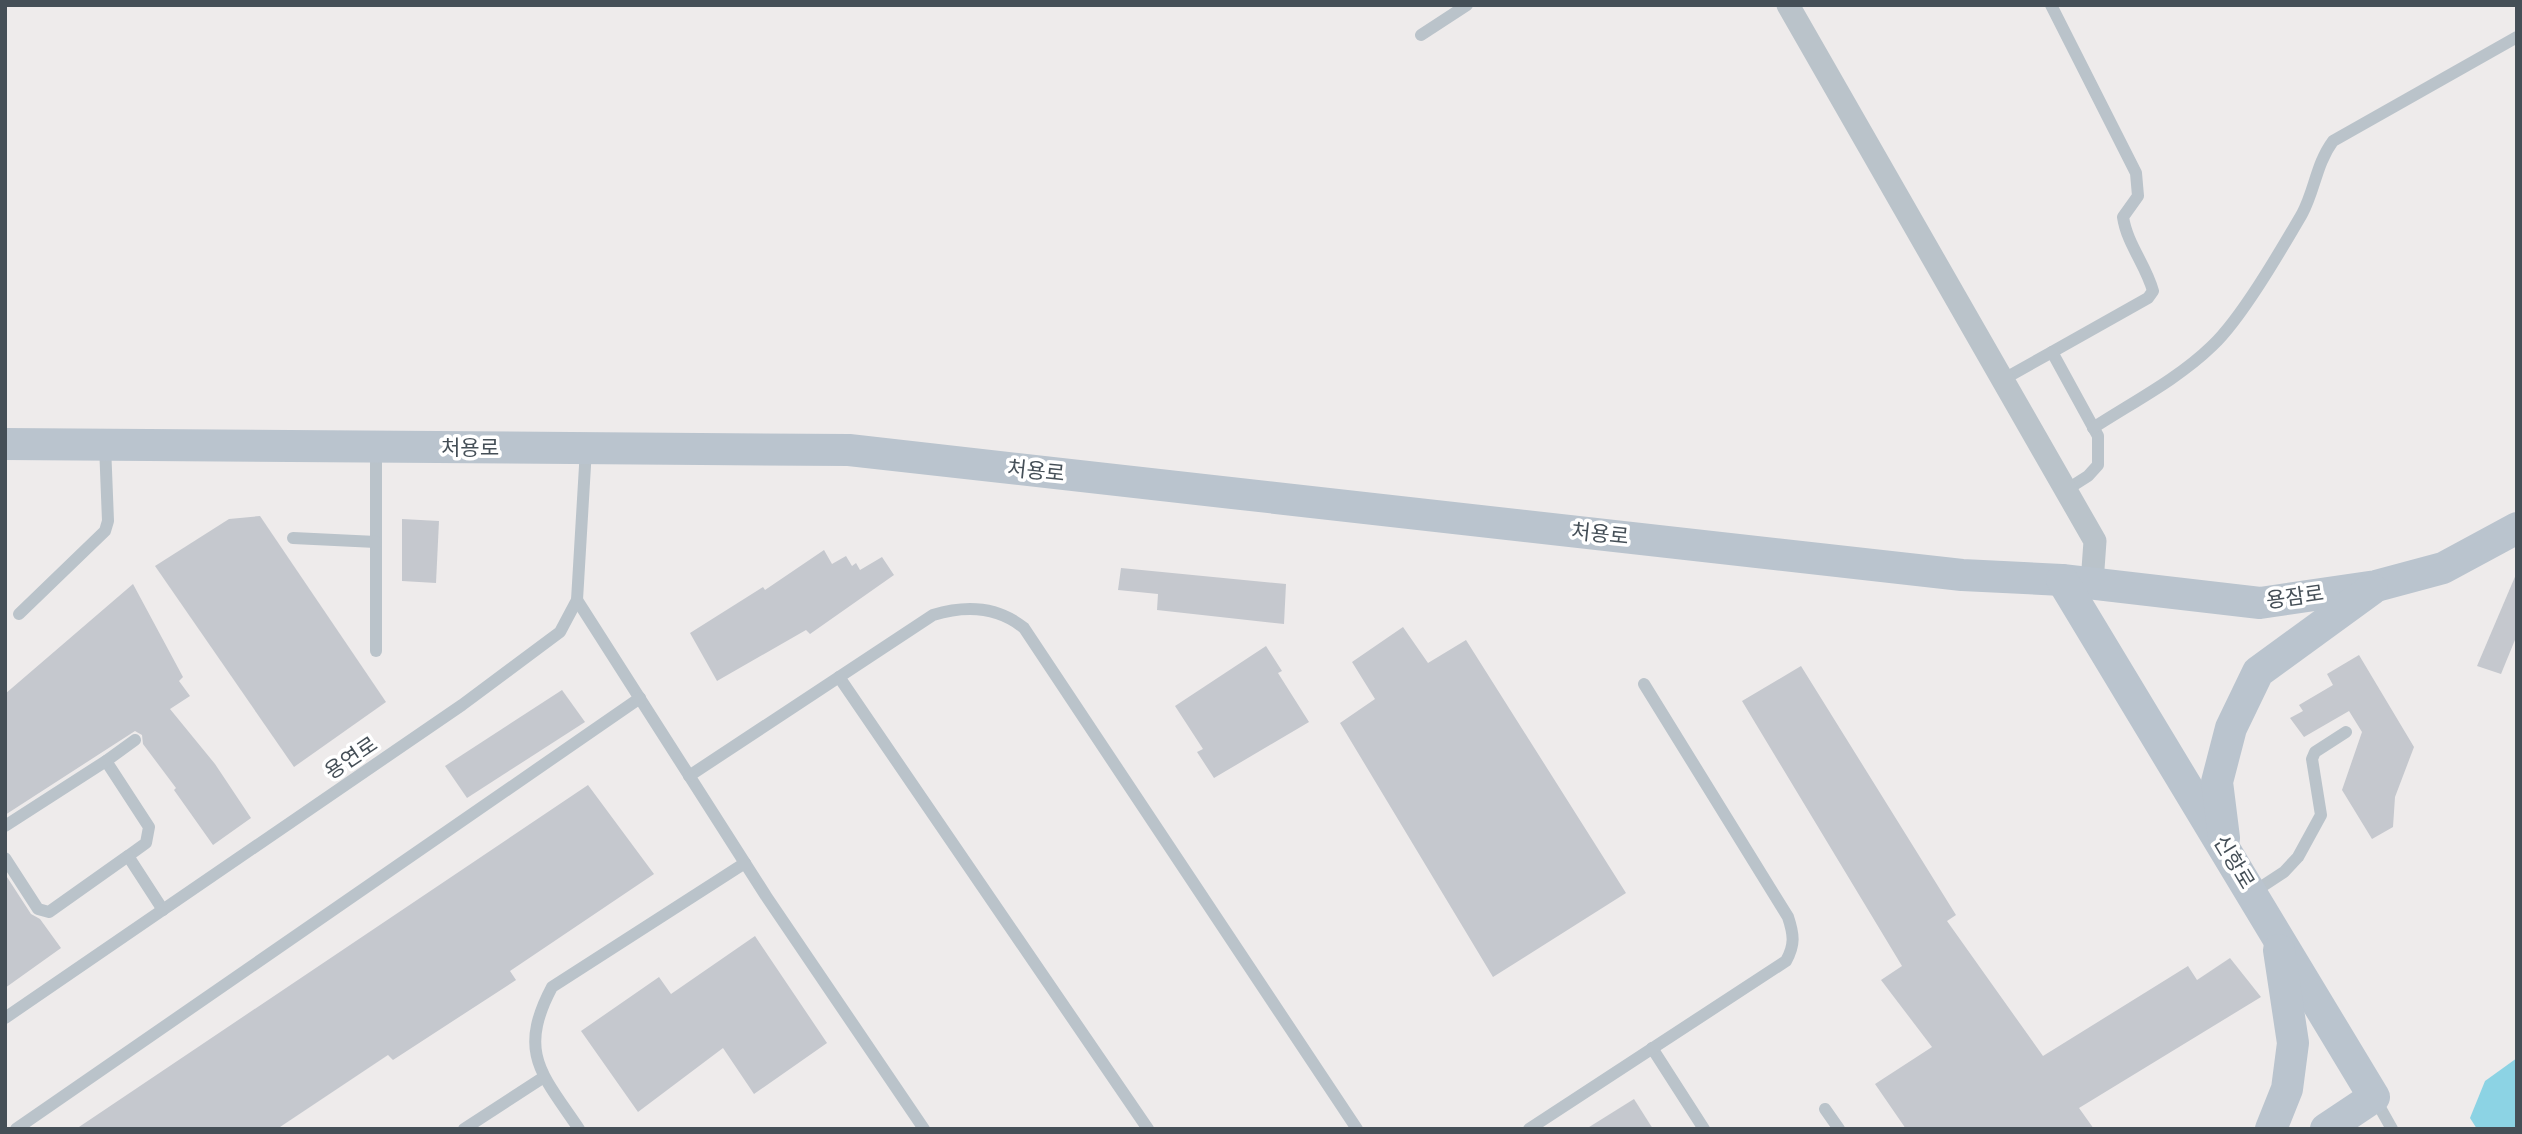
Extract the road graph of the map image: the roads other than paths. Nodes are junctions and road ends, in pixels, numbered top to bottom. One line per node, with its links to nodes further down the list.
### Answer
1 (1467, 5): 4 (lane)
2 (1788, 5): 7 (street)
3 (2051, 5): 6 (lane)
4 (1421, 35)
5 (2517, 37): 8 (lane)
6 (2052, 352): 7 (lane); 8 (lane)
7 (2002, 380): 13 (street)
8 (2094, 428): 13 (lane)
9 (5, 444): 10 (street, 처용로)
10 (105, 444): 11 (street, 처용로); 20 (lane)
11 (376, 447): 12 (street, 처용로); 16 (lane)
12 (586, 449): 17 (street, 처용로); 19 (lane, 용연로)
13 (2066, 490): 17 (street)
14 (2517, 528): 18 (street, 용잠로)
15 (293, 538): 16 (lane)
16 (376, 542): 21 (lane)
17 (2077, 582): 18 (street, 용잠로); 30 (street, 신항로)
18 (2376, 586): 30 (street)
19 (577, 600): 24 (lane); 35 (lane, 용연로)
20 (19, 614)
21 (376, 651)
22 (839, 677): 28 (lane); 46 (lane); 47 (lane)
23 (1644, 684): 38 (lane)
24 (640, 698): 28 (lane); 42 (lane)
25 (2346, 732): 34 (lane)
26 (135, 740): 27 (lane)
27 (106, 761): 29 (lane); 31 (lane)
28 (690, 776): 33 (lane)
29 (5, 826)
30 (2224, 847): 34 (street, 신항로)
31 (128, 856): 32 (lane); 35 (lane)
32 (5, 858)
33 (745, 863): 39 (lane); 45 (lane)
34 (2252, 893): 36 (street, 신항로)
35 (163, 910): 37 (lane, 용연로)
36 (2277, 934): 40 (street, 신항로); 51 (street)
37 (5, 1018)
38 (1653, 1048): 48 (lane); 49 (lane)
39 (544, 1077): 43 (lane); 44 (lane)
40 (2374, 1097): 52 (street); 53 (lane)
41 (1825, 1109): 50 (lane)
42 (16, 1129)
43 (464, 1129)
44 (579, 1129)
45 (924, 1129)
46 (1149, 1129)
47 (1357, 1129)
48 (1529, 1129)
49 (1704, 1129)
50 (1839, 1129)
51 (2271, 1129)
52 (2326, 1129)
53 (2392, 1129)

